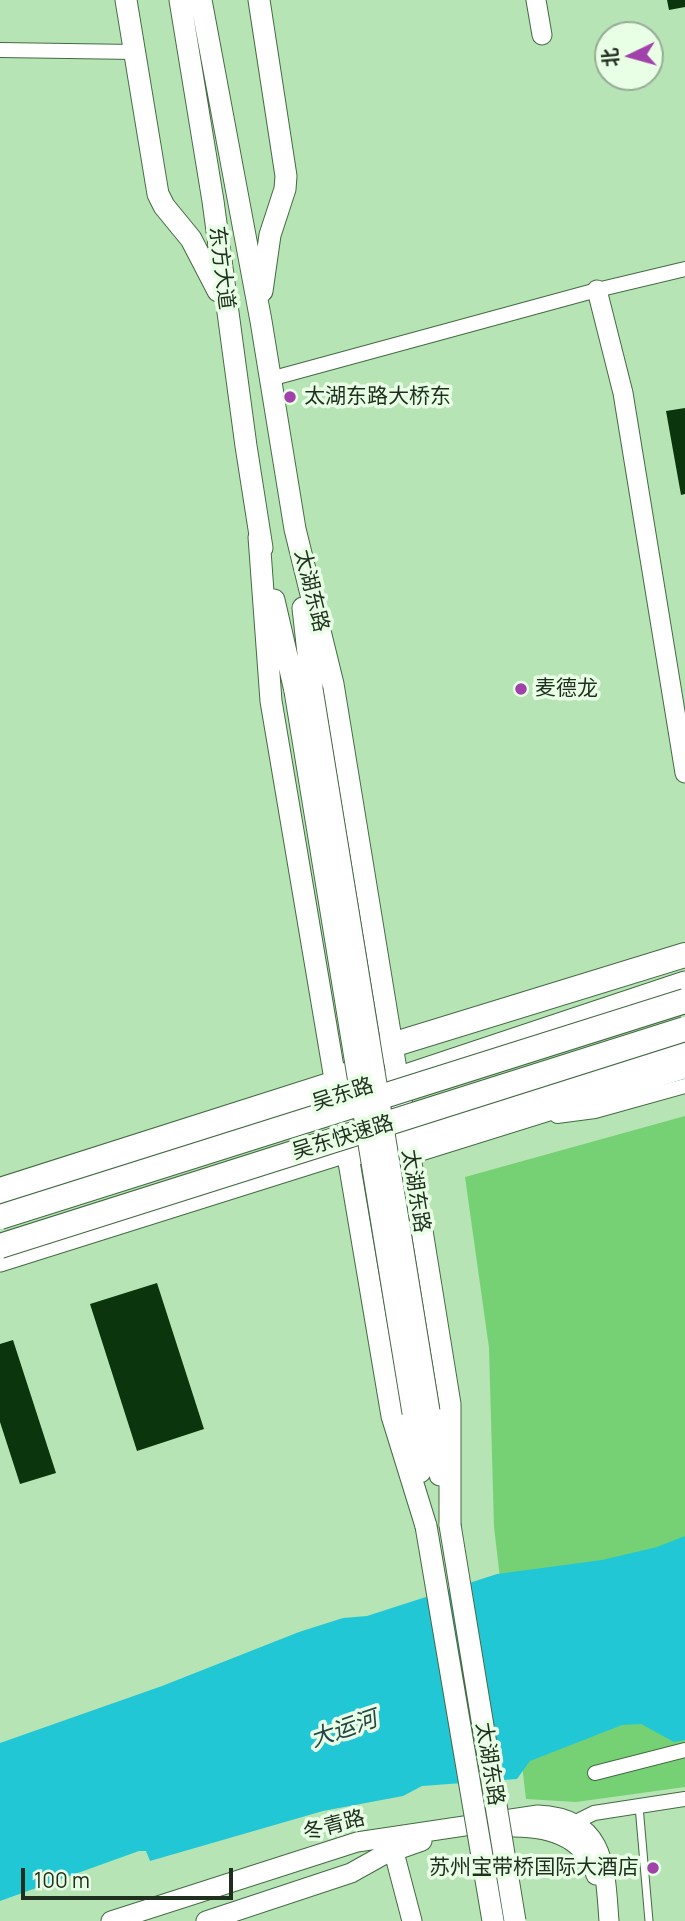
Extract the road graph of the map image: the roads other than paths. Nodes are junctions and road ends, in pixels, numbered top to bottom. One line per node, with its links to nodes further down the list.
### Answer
1 (127, 0): 9 (main road)
2 (180, 0): 7 (main road, 东方大道)
3 (201, 0): 7 (main road, 东方大道)
4 (259, 0): 11 (main road)
5 (536, 0): 6 (main road)
6 (542, 35)
7 (198, 43): 10 (main road, 东方大道); 12 (main road, 东方大道)
8 (0, 50): 9 (street)
9 (135, 52): 13 (main road)
10 (238, 198): 11 (main road); 16 (main road, 东方大道)
11 (280, 200): 16 (main road)
12 (213, 201): 13 (main road); 17 (main road, 东方大道)
13 (169, 212): 17 (main road)
14 (685, 269): 15 (street)
15 (597, 290): 18 (street); 22 (main road)
16 (261, 321): 18 (main road, 东方大道)
17 (228, 323): 20 (main road, 东方大道)
18 (270, 379): 19 (main road, 东方大道)
19 (295, 529): 21 (main road, 太湖东路); 28 (main road, 太湖东路)
20 (259, 537): 21 (main road, 太湖东路); 32 (main road, 太湖东路)
21 (304, 690): 41 (main road, 太湖东路, bridge); 42 (main road, 太湖东路, bridge)
22 (685, 773)
23 (685, 956): 28 (highway)
24 (685, 982): 30 (main road, 吴东路)
25 (685, 1000): 38 (highway, 吴东快速路, bridge)
26 (685, 1029): 39 (highway, 吴东快速路, bridge)
27 (685, 1044): 34 (main road)
28 (392, 1045): 30 (main road, 太湖东路); 32 (highway)
29 (685, 1066): 33 (highway)
30 (397, 1077): 32 (main road, 吴东路); 34 (main road, 太湖东路)
31 (685, 1086): 33 (street)
32 (337, 1090): 35 (main road, 太湖东路); 36 (highway); 37 (main road, 吴东路)
33 (507, 1122): 34 (highway)
34 (407, 1143): 35 (highway); 41 (main road, 太湖东路)
35 (347, 1152): 40 (main road); 42 (main road, 太湖东路)
36 (0, 1190)
37 (0, 1203)
38 (0, 1217)
39 (0, 1246)
40 (0, 1261)
41 (450, 1525): 54 (main road, 太湖东路, bridge)
42 (426, 1526): 53 (main road, 太湖东路, bridge)
43 (685, 1750): 44 (street)
44 (595, 1773)
45 (685, 1799): 46 (street)
46 (639, 1806): 47 (street); 57 (lane)
47 (572, 1832): 48 (main road); 55 (main road); 56 (main road)
48 (387, 1845): 49 (main road, 冬青路); 50 (main road, 冬青路); 51 (main road); 52 (main road)
49 (111, 1921)
50 (206, 1921)
51 (403, 1921)
52 (412, 1921)
53 (493, 1921)
54 (515, 1921)
55 (600, 1921)
56 (609, 1921)
57 (649, 1921)

